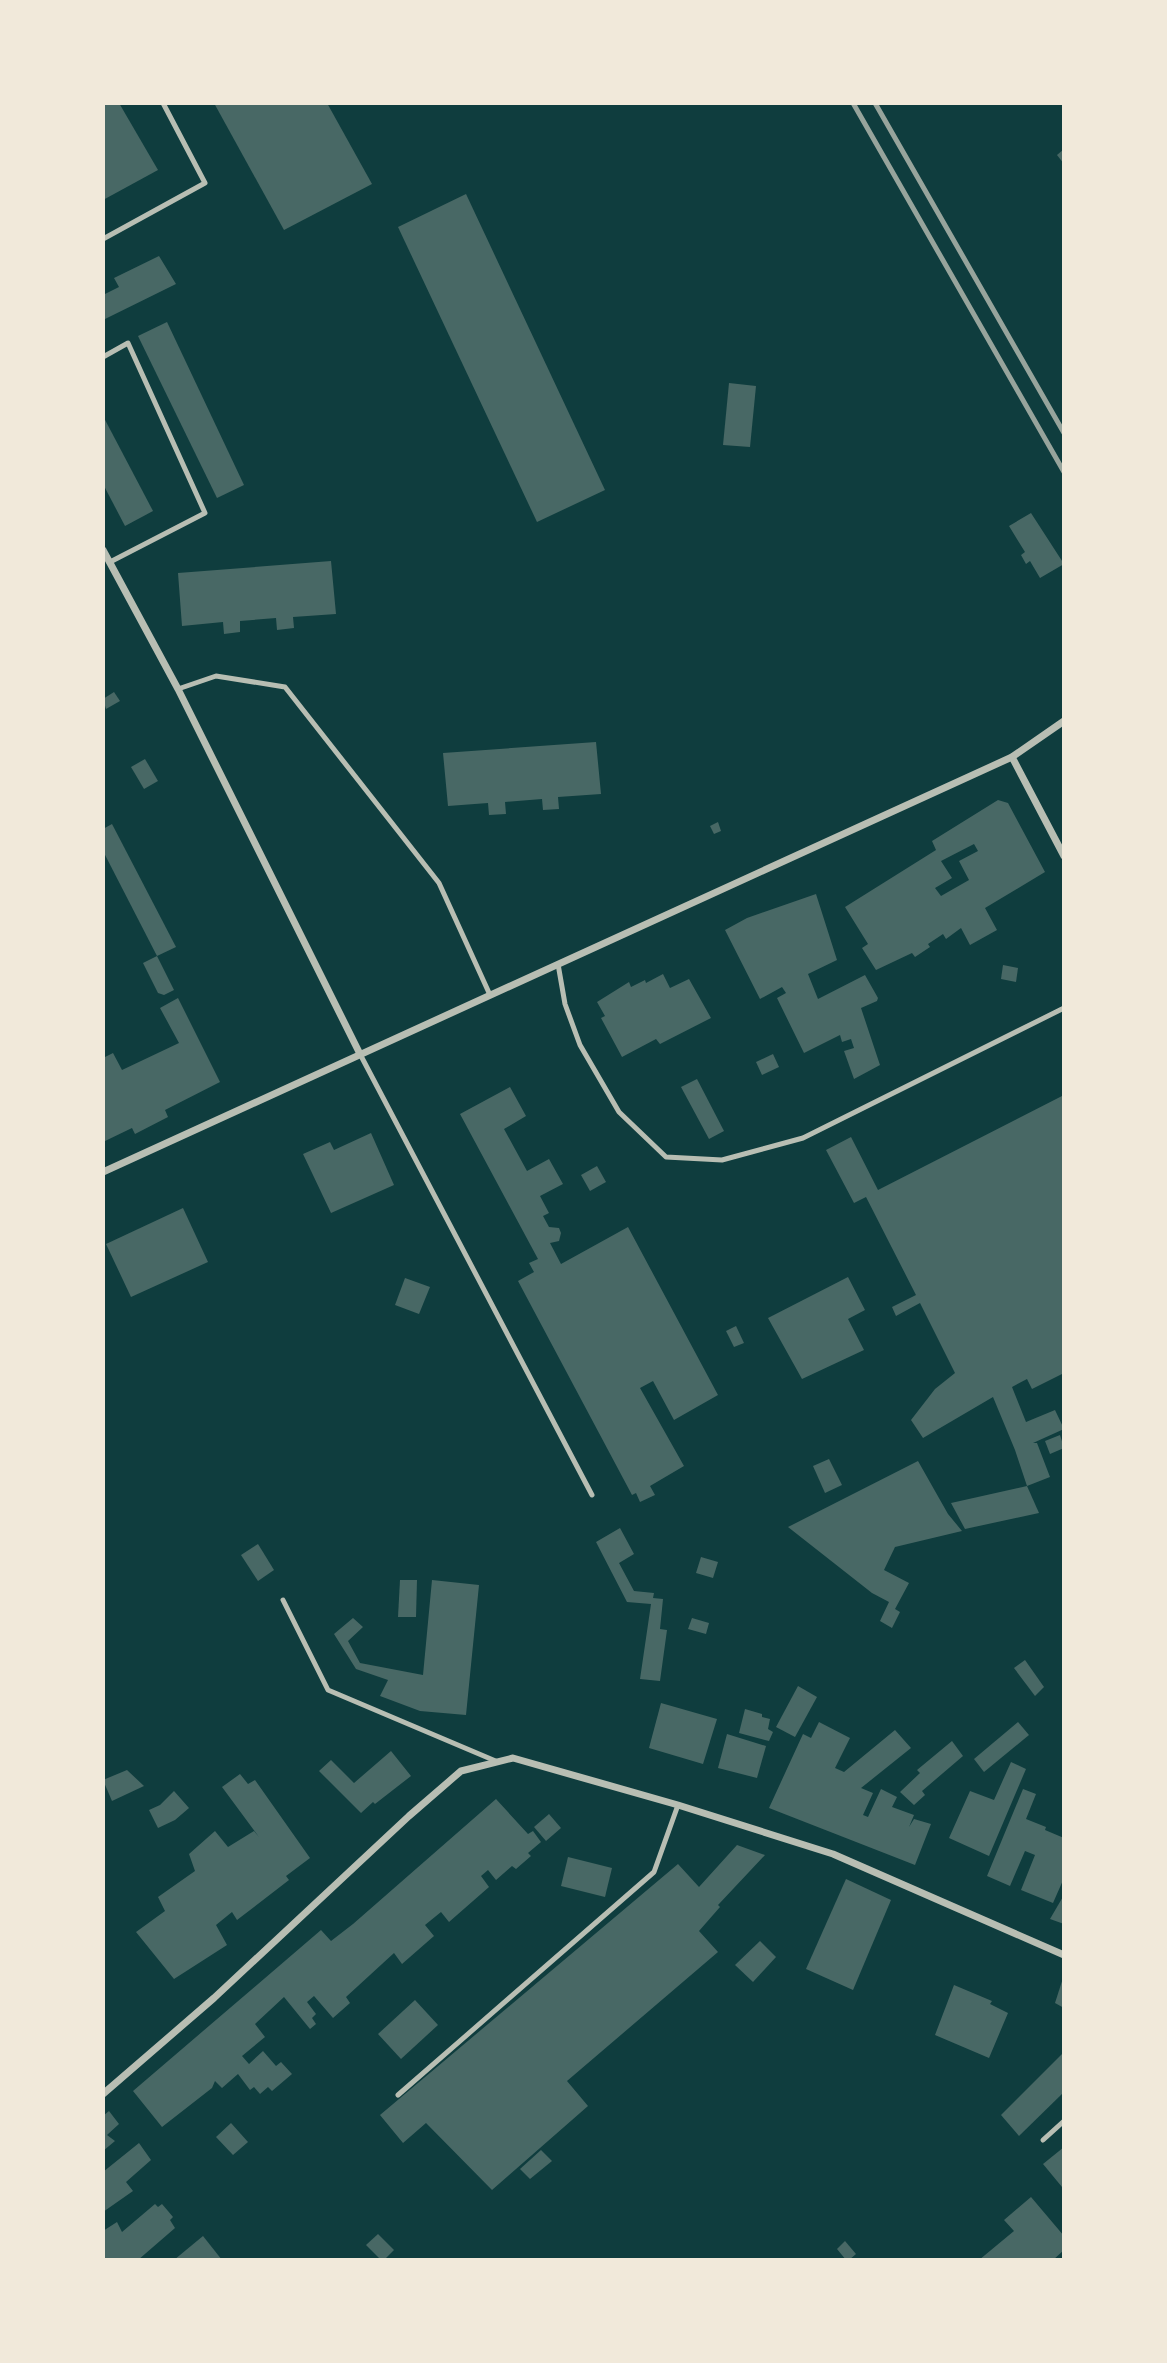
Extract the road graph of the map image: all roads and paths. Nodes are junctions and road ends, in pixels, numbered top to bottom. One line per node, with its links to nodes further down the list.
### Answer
1 (163, 103): 2 (lane)
2 (103, 239)
3 (103, 357): 5 (lane)
4 (103, 550): 5 (street)
5 (110, 562): 6 (street)
6 (178, 689): 11 (lane); 13 (street)
7 (1064, 720): 8 (street)
8 (1012, 757): 9 (street); 10 (street)
9 (1064, 856)
10 (558, 964): 11 (street); 12 (lane)
11 (490, 995): 13 (street)
12 (1064, 1008)
13 (359, 1055): 14 (street); 15 (lane)
14 (103, 1172)
15 (592, 1495)
16 (283, 1600): 17 (lane)
17 (498, 1762): 18 (street); 20 (street)
18 (677, 1805): 19 (street); 21 (lane)
19 (1064, 1955)
20 (103, 2094)
21 (398, 2095)
22 (1064, 2121): 23 (lane)
23 (1043, 2140)

